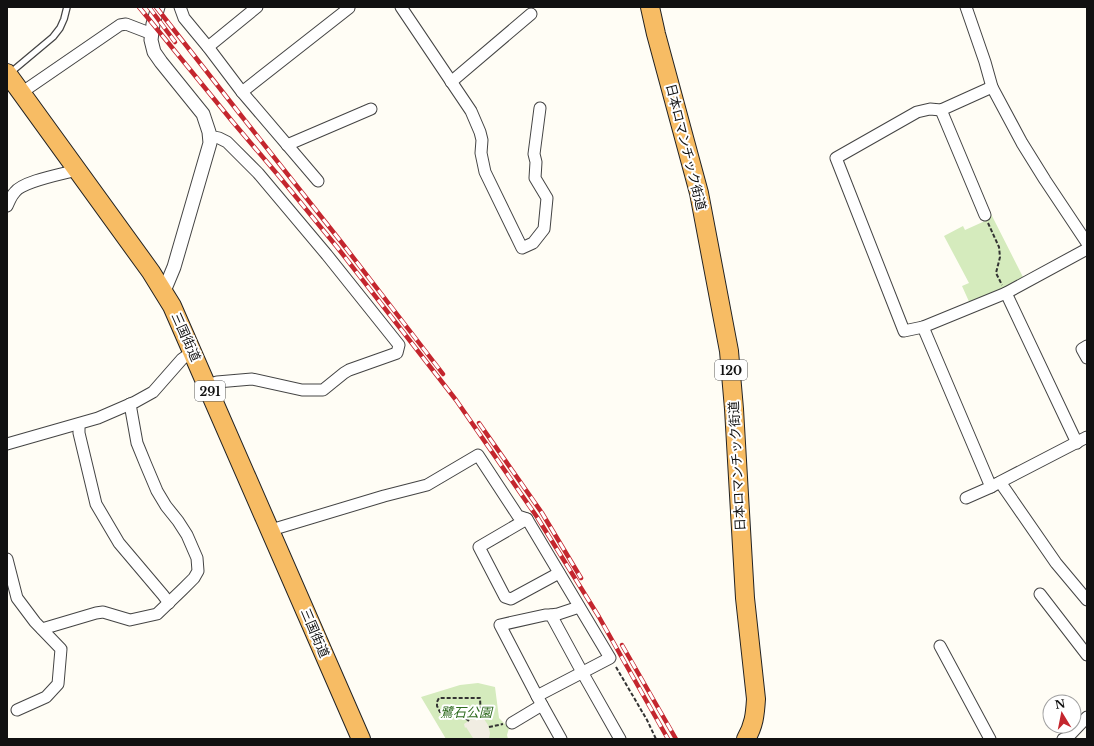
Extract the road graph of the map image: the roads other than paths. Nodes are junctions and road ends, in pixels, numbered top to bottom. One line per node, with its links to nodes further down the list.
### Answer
1 (67, 7): 12 (lane)
2 (158, 7): 10 (street)
3 (180, 7): 11 (street)
4 (257, 7): 11 (street)
5 (348, 7): 15 (street)
6 (401, 7): 13 (street)
7 (650, 7): 62 (highway, 日本ロマンチック街道 / 120)
8 (966, 7): 14 (street)
9 (531, 14): 13 (street)
10 (152, 34): 16 (street); 20 (street)
11 (208, 47): 15 (street)
12 (8, 74): 16 (highway, 三国街道 / 291)
13 (451, 82): 17 (street)
14 (992, 87): 19 (street); 26 (street)
15 (242, 92): 21 (street)
16 (21, 93): 22 (highway, 三国街道 / 291)
17 (540, 108)
18 (371, 109): 21 (street)
19 (941, 110): 25 (street); 30 (street)
20 (209, 136): 28 (street); 34 (street)
21 (287, 145): 23 (street)
22 (77, 170): 24 (street); 28 (highway, 三国街道 / 291)
23 (318, 181)
24 (7, 206)
25 (985, 215)
26 (1087, 243)
27 (1087, 249): 29 (street)
28 (164, 291): 32 (highway, 三国街道 / 291)
29 (1006, 293): 30 (street); 37 (street)
30 (923, 327): 39 (street)
31 (1087, 346): 33 (street)
32 (192, 352): 34 (highway, 三国街道 / 291); 35 (street)
33 (1087, 358)
34 (207, 385): 42 (highway, 三国街道 / 291)
35 (130, 404): 36 (street); 48 (street)
36 (79, 424): 38 (street); 48 (street)
37 (1082, 440): 39 (street)
38 (8, 442)
39 (995, 484): 40 (street); 47 (street)
40 (966, 498)
41 (527, 519): 42 (street); 44 (street); 44 (street)
42 (271, 530): 59 (highway, 三国街道 / 291)
43 (7, 559): 45 (street)
44 (560, 574): 49 (street)
45 (9, 577): 51 (street)
46 (1040, 594): 53 (street)
47 (1087, 600)
48 (169, 603): 51 (street)
49 (579, 607): 50 (street); 54 (street)
50 (551, 615): 54 (street); 55 (street)
51 (42, 628): 56 (street)
52 (940, 646): 63 (street)
53 (1087, 655)
54 (582, 672): 55 (street); 61 (street)
55 (540, 701): 58 (street); 60 (street)
56 (17, 710)
57 (1087, 717): 64 (street)
58 (512, 722)
59 (361, 739)
60 (561, 739)
61 (620, 739)
62 (746, 739)
63 (990, 739)
64 (1063, 739)

